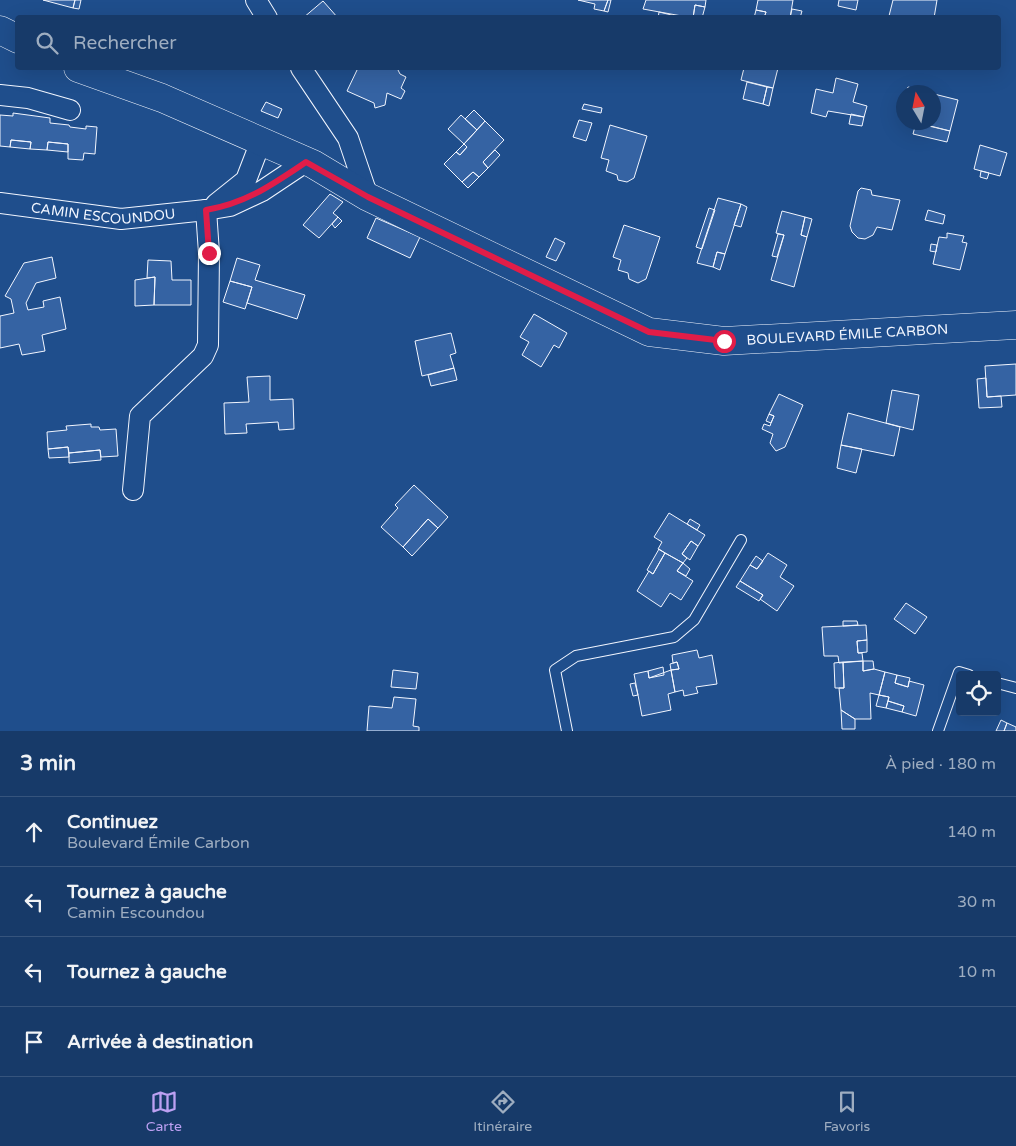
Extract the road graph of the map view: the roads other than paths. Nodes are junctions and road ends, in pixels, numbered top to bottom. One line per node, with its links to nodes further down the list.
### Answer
1 (256, 0): 2 (street)
2 (265, 15)
3 (0, 30): 4 (street)
4 (15, 37)
5 (84, 70): 9 (street, BOULEVARD ÉMILE CARBON)
6 (302, 70): 11 (street)
7 (0, 95): 8 (street)
8 (70, 110)
9 (261, 141): 10 (street, BOULEVARD ÉMILE CARBON); 13 (street)
10 (306, 162): 11 (street, BOULEVARD ÉMILE CARBON); 13 (street, CAMIN ESCOUNDOU)
11 (368, 197): 14 (street, BOULEVARD ÉMILE CARBON)
12 (0, 203): 13 (street, CAMIN ESCOUNDOU)
13 (206, 210): 15 (street)
14 (1016, 325)
15 (133, 490)
16 (741, 540): 20 (lane)
17 (956, 680): 21 (lane)
18 (1001, 684): 19 (lane)
19 (1016, 688)
20 (568, 731)
21 (938, 731)

